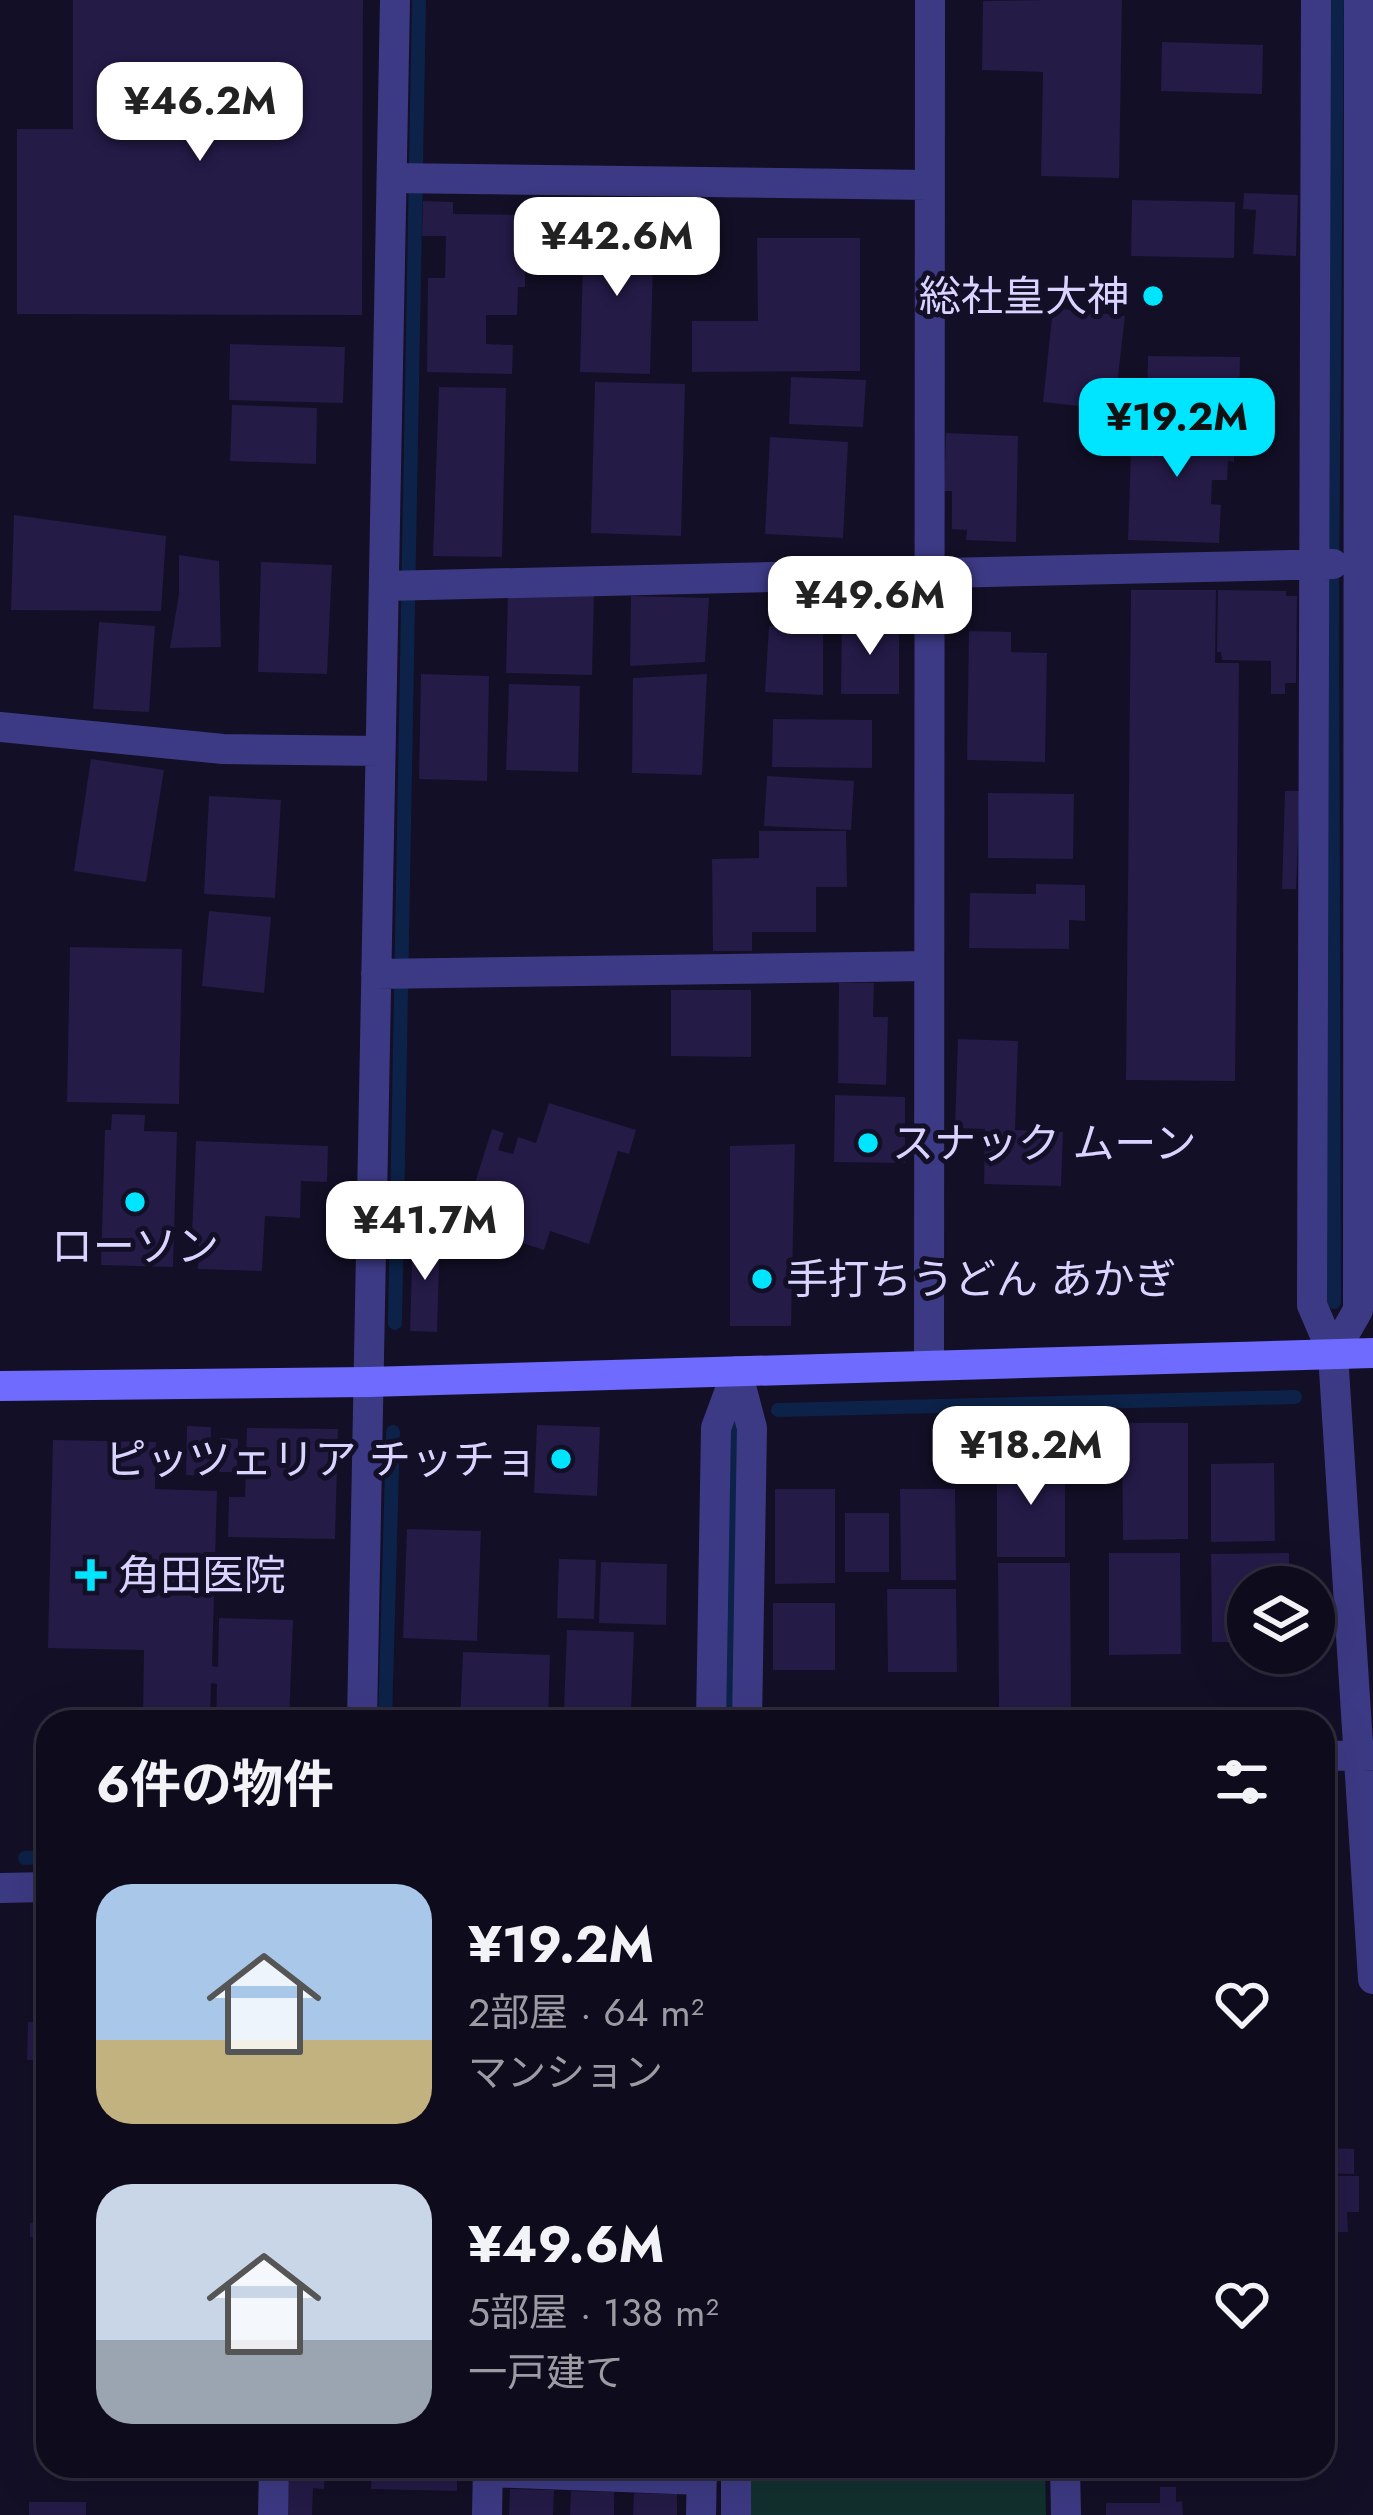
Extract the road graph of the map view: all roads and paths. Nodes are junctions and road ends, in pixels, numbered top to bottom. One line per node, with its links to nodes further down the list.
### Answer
1 (395, 0): 5 (street)
2 (930, 0): 6 (street)
3 (1316, 0): 7 (street)
4 (1358, 0): 7 (street)
5 (409, 178): 6 (street); 9 (street)
6 (929, 184): 8 (street)
7 (1334, 563): 8 (street); 12 (street); 12 (street)
8 (930, 573): 9 (street); 13 (street)
9 (403, 585): 11 (street)
10 (0, 727): 11 (street)
11 (380, 751): 14 (street)
12 (1341, 955): 16 (street); 16 (street)
13 (929, 966): 14 (street); 17 (street)
14 (394, 974): 19 (street)
15 (1373, 1353): 16 (street)
16 (1333, 1354): 17 (street); 24 (street)
17 (929, 1363): 18 (street)
18 (737, 1371): 19 (street); 22 (street); 23 (street)
19 (368, 1382): 20 (street); 21 (street)
20 (0, 1386)
21 (362, 1710)
22 (711, 1710)
23 (747, 1710)
24 (1365, 1755): 25 (street); 28 (street)
25 (1335, 1756)
26 (36, 1887): 27 (street)
27 (0, 1888)
28 (1373, 1979)
29 (274, 2478): 34 (street)
30 (488, 2478): 35 (street)
31 (702, 2478): 36 (street)
32 (736, 2478): 37 (street)
33 (1065, 2478): 38 (street)
34 (273, 2515)
35 (487, 2515)
36 (701, 2515)
37 (736, 2515)
38 (1066, 2515)

